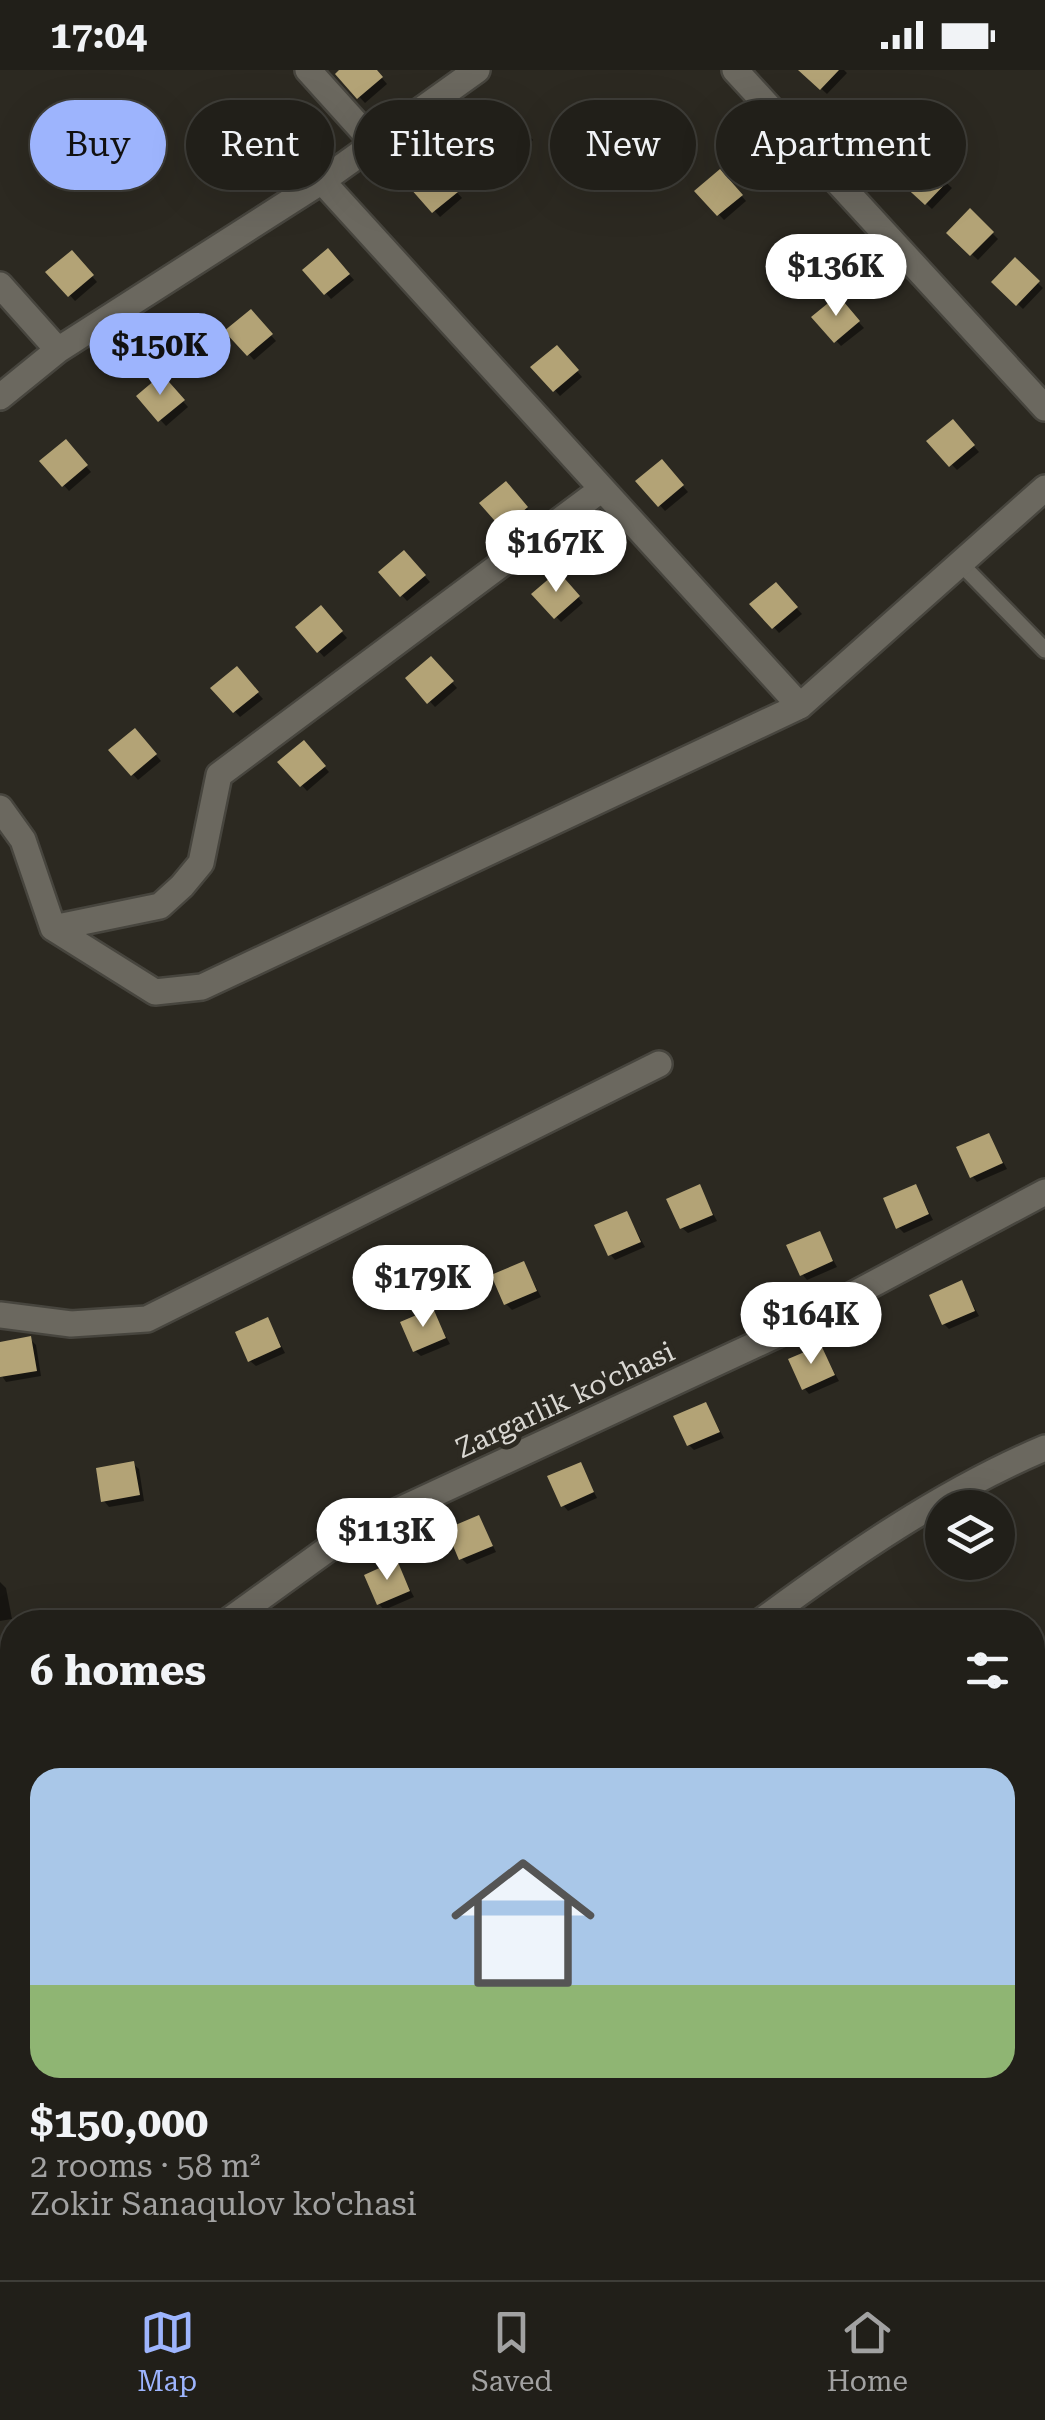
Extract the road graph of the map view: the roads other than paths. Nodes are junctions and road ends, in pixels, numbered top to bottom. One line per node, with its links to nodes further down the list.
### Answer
1 (308, 70): 5 (street)
2 (476, 70): 4 (street)
3 (735, 70): 13 (street)
4 (433, 100)
5 (354, 122)
6 (354, 156): 7 (street)
7 (334, 171)
8 (306, 190): 11 (street)
9 (331, 190): 15 (street)
10 (0, 285): 11 (street)
11 (58, 350): 12 (street)
12 (0, 397)
13 (1045, 408)
14 (1045, 488): 16 (street)
15 (602, 490): 18 (street); 20 (street)
16 (962, 565): 17 (lane); 18 (street)
17 (1045, 650)
18 (800, 706): 20 (street)
19 (0, 808): 20 (street)
20 (54, 928)
21 (659, 1064): 23 (street)
22 (1045, 1192): 25 (street, Zargarlik ko'chasi)
23 (0, 1314)
24 (1045, 1448): 26 (street)
25 (244, 1610)
26 (776, 1610)

